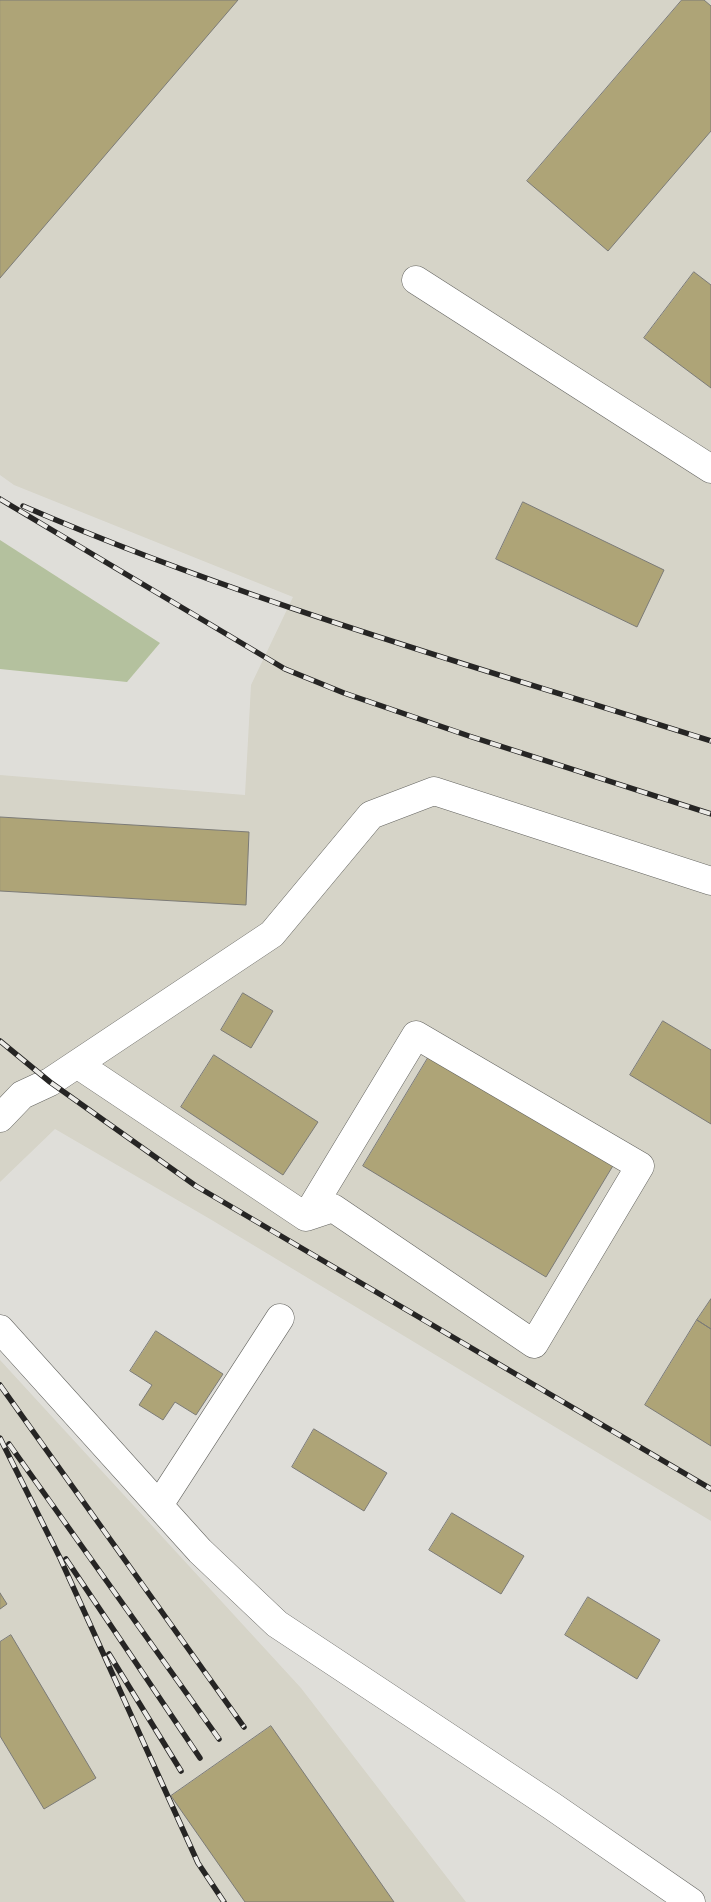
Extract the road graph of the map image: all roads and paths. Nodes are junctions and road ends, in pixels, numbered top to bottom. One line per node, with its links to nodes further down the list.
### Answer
1 (416, 280): 2 (street)
2 (711, 469)
3 (711, 882): 4 (street)
4 (77, 1064): 5 (street); 6 (street)
5 (0, 1118)
6 (306, 1217): 6 (street)
7 (280, 1318): 9 (street)
8 (0, 1328): 9 (street)
9 (159, 1505): 10 (street)
10 (691, 1902)

